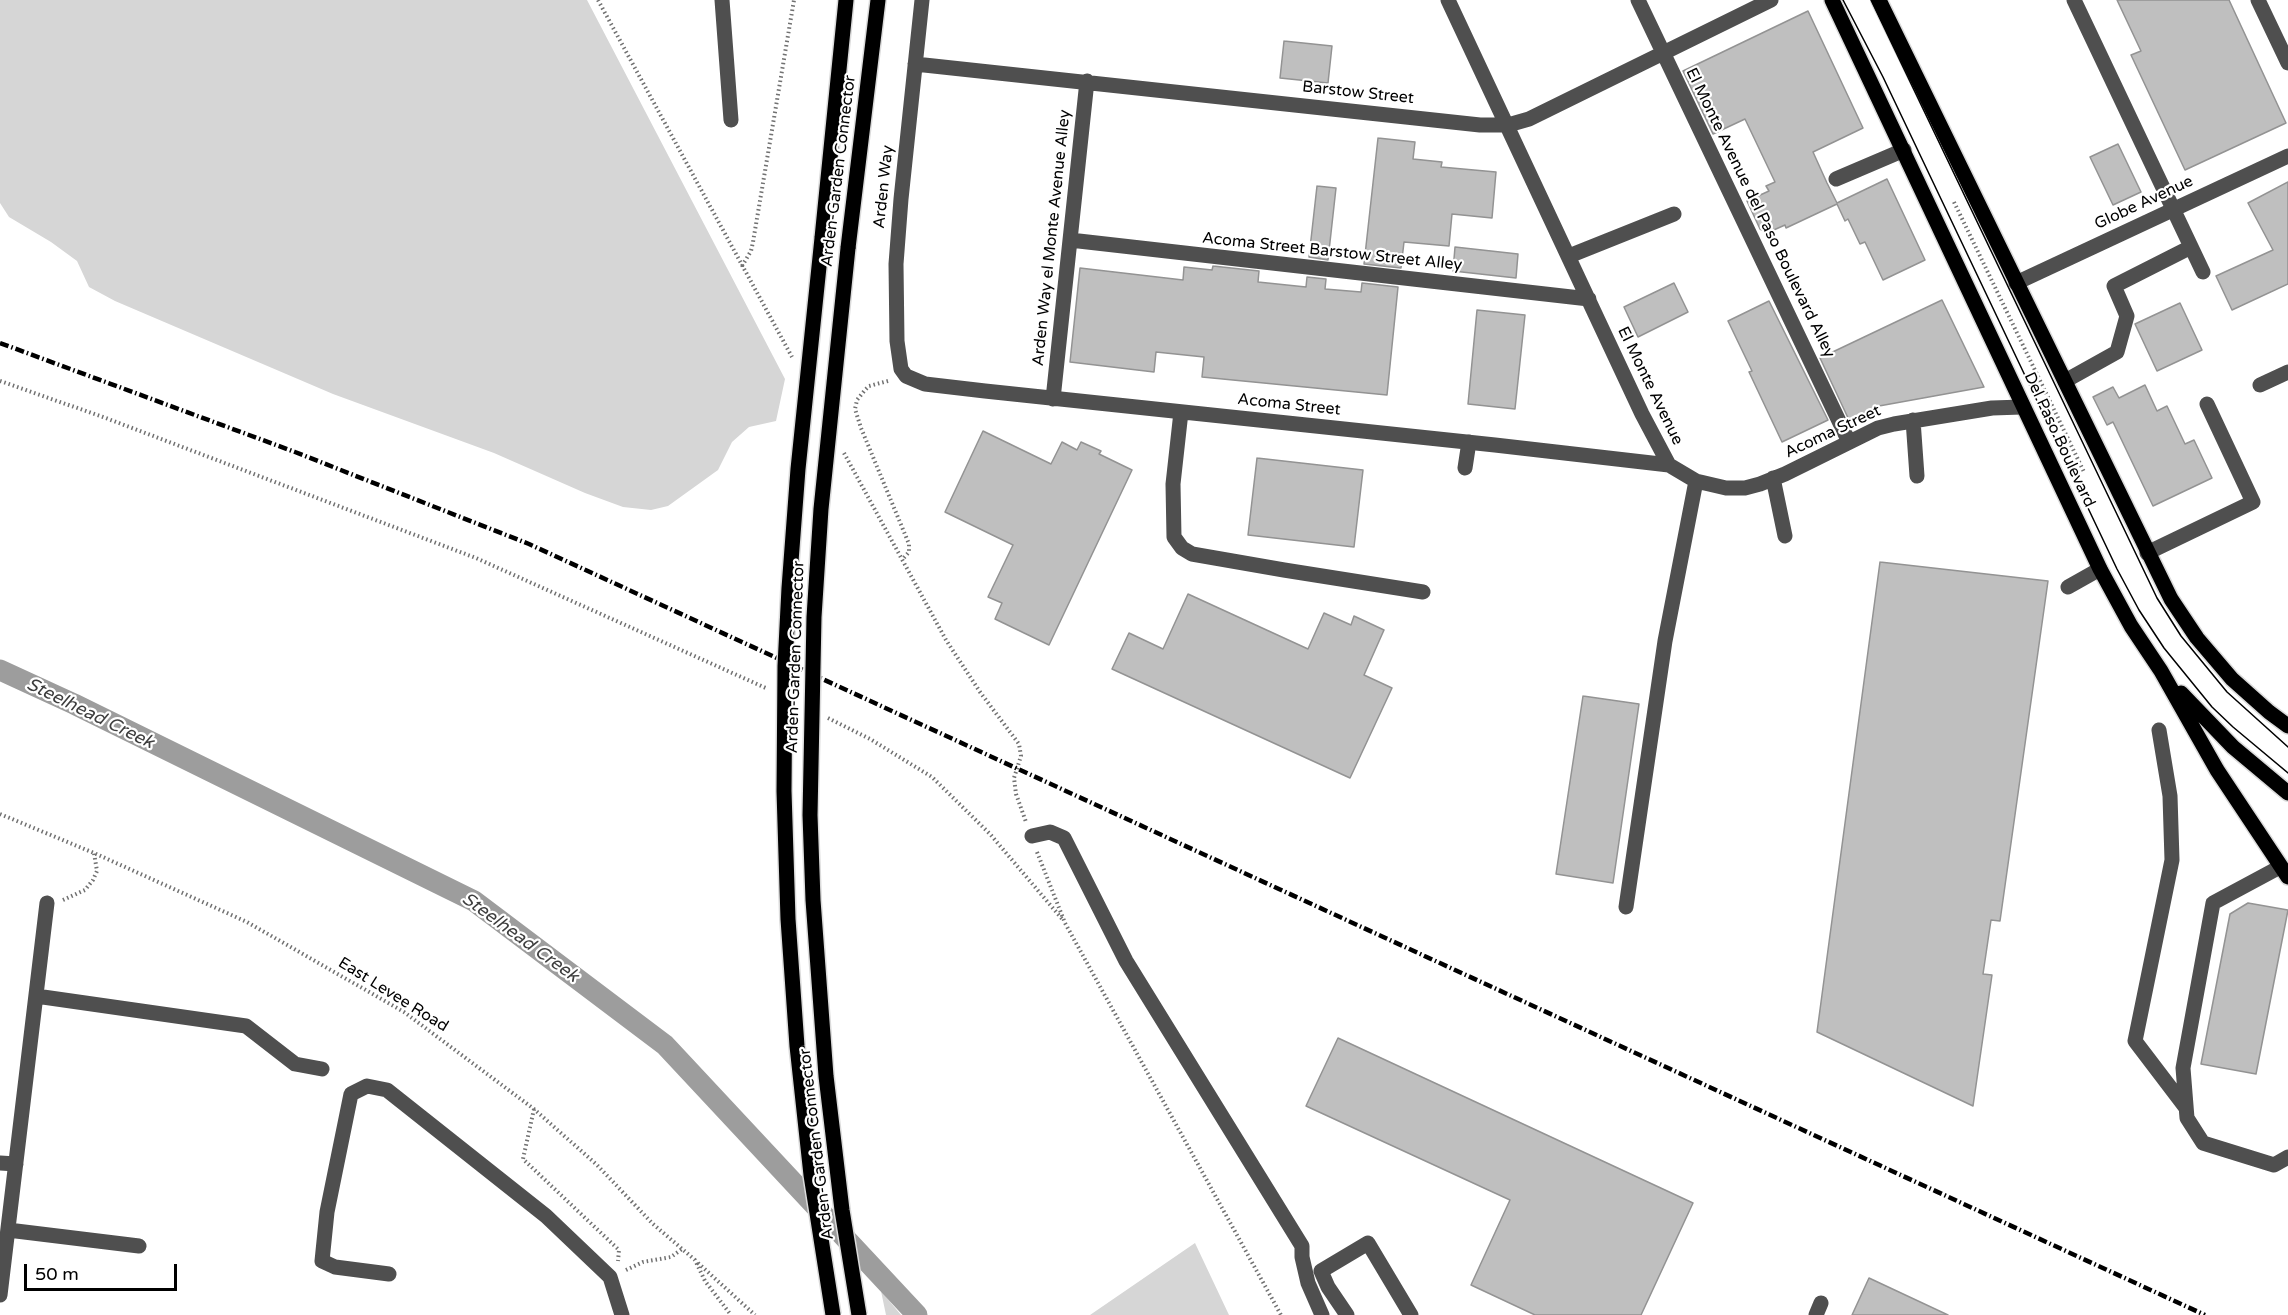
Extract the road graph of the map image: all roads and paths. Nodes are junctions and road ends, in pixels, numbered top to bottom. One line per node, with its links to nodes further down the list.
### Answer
1 (722, 0): 14 (street)
2 (733, 0): 14 (street)
3 (794, 0): 30 (path)
4 (846, 0): 87 (main road, Arden-Garden Connector, bridge)
5 (878, 0): 88 (main road, Arden-Garden Connector, bridge)
6 (922, 0): 17 (street, Arden Way)
7 (1449, 0): 20 (street, El Monte Avenue)
8 (1638, 0): 15 (street, El Monte Avenue del Paso Boulevard Alley)
9 (1770, 0): 15 (street, Barstow Street)
10 (1833, 0): 21 (main road, Del Paso Boulevard)
11 (1879, 0): 32 (main road, Del Paso Boulevard)
12 (2074, 0): 25 (street)
13 (2258, 0): 16 (street)
14 (726, 32): 19 (street)
15 (1664, 53): 20 (street, Barstow Street); 45 (street, El Monte Avenue del Paso Boulevard Alley)
16 (2288, 63)
17 (915, 64): 18 (street, Barstow Street); 35 (street, Arden Way)
18 (1087, 81): 20 (street, Barstow Street); 27 (street, Arden Way el Monte Avenue Alley)
19 (731, 120)
20 (1508, 125): 29 (street, El Monte Avenue)
21 (1904, 150): 23 (street); 41 (main road, Del Paso Boulevard)
22 (2288, 156): 25 (street, Globe Avenue)
23 (1836, 179)
24 (1954, 202): 48 (path)
25 (2173, 210): 28 (street); 32 (street, Globe Avenue)
26 (1674, 214): 29 (street)
27 (1070, 240): 33 (street, Acoma Street Barstow Street Alley); 39 (street, Arden Way el Monte Avenue Alley)
28 (2191, 247): 31 (street); 37 (street)
29 (1569, 256): 33 (street, El Monte Avenue)
30 (742, 266)
31 (2203, 272)
32 (2016, 283): 37 (main road, Del Paso Boulevard)
33 (1589, 298): 46 (street, El Monte Avenue)
34 (2288, 372): 38 (street)
35 (906, 376): 39 (street, Acoma Street); 54 (path)
36 (0, 381): 59 (path)
37 (2065, 381): 53 (main road, Del Paso Boulevard)
38 (2260, 385)
39 (1053, 399): 42 (street, Acoma Street)
40 (2207, 404): 53 (street)
41 (2022, 407): 43 (street, Acoma Street); 55 (main road, Del Paso Boulevard)
42 (1181, 412): 44 (street, Acoma Street); 57 (street)
43 (1913, 420): 45 (street, Acoma Street); 49 (street)
44 (1469, 442): 46 (street, Acoma Street); 47 (street)
45 (1849, 442): 50 (street, Acoma Street)
46 (1669, 465): 51 (street, El Monte Avenue)
47 (1465, 468)
48 (2084, 472)
49 (1917, 476)
50 (1773, 478): 51 (street, Acoma Street); 52 (street)
51 (1696, 482): 69 (street)
52 (1785, 536)
53 (2147, 553): 61 (main road, Del Paso Boulevard)
54 (902, 560)
55 (2100, 569): 56 (street); 58 (main road, Del Paso Boulevard)
56 (2068, 586)
57 (1423, 592)
58 (2161, 671): 63 (main road); 67 (main road, Del Paso Boulevard)
59 (769, 690)
60 (820, 714): 89 (path)
61 (2288, 726)
62 (2159, 730): 72 (street)
63 (2288, 793)
64 (0, 814): 66 (path, East Levee Road)
65 (1032, 836): 90 (street)
66 (94, 853): 68 (path); 73 (path, East Levee Road)
67 (2284, 872): 72 (street)
68 (47, 903): 70 (street)
69 (1626, 908)
70 (36, 996): 71 (street); 76 (street)
71 (322, 1069)
72 (2186, 1108): 74 (street)
73 (534, 1109): 79 (path, East Levee Road); 82 (path)
74 (2288, 1157)
75 (0, 1163): 76 (street)
76 (16, 1164): 77 (street)
77 (8, 1230): 78 (street); 83 (street)
78 (139, 1246)
79 (682, 1249): 80 (path, East Levee Road); 82 (path)
80 (695, 1260): 85 (path, East Levee Road); 86 (path)
81 (389, 1274): 82 (street)
82 (610, 1277): 84 (street)
83 (0, 1295)
84 (622, 1315)
85 (731, 1315)
86 (755, 1315)
87 (833, 1315)
88 (859, 1315)
89 (1281, 1315)
90 (1322, 1315)
91 (1347, 1315): 92 (street)
92 (1411, 1315)

